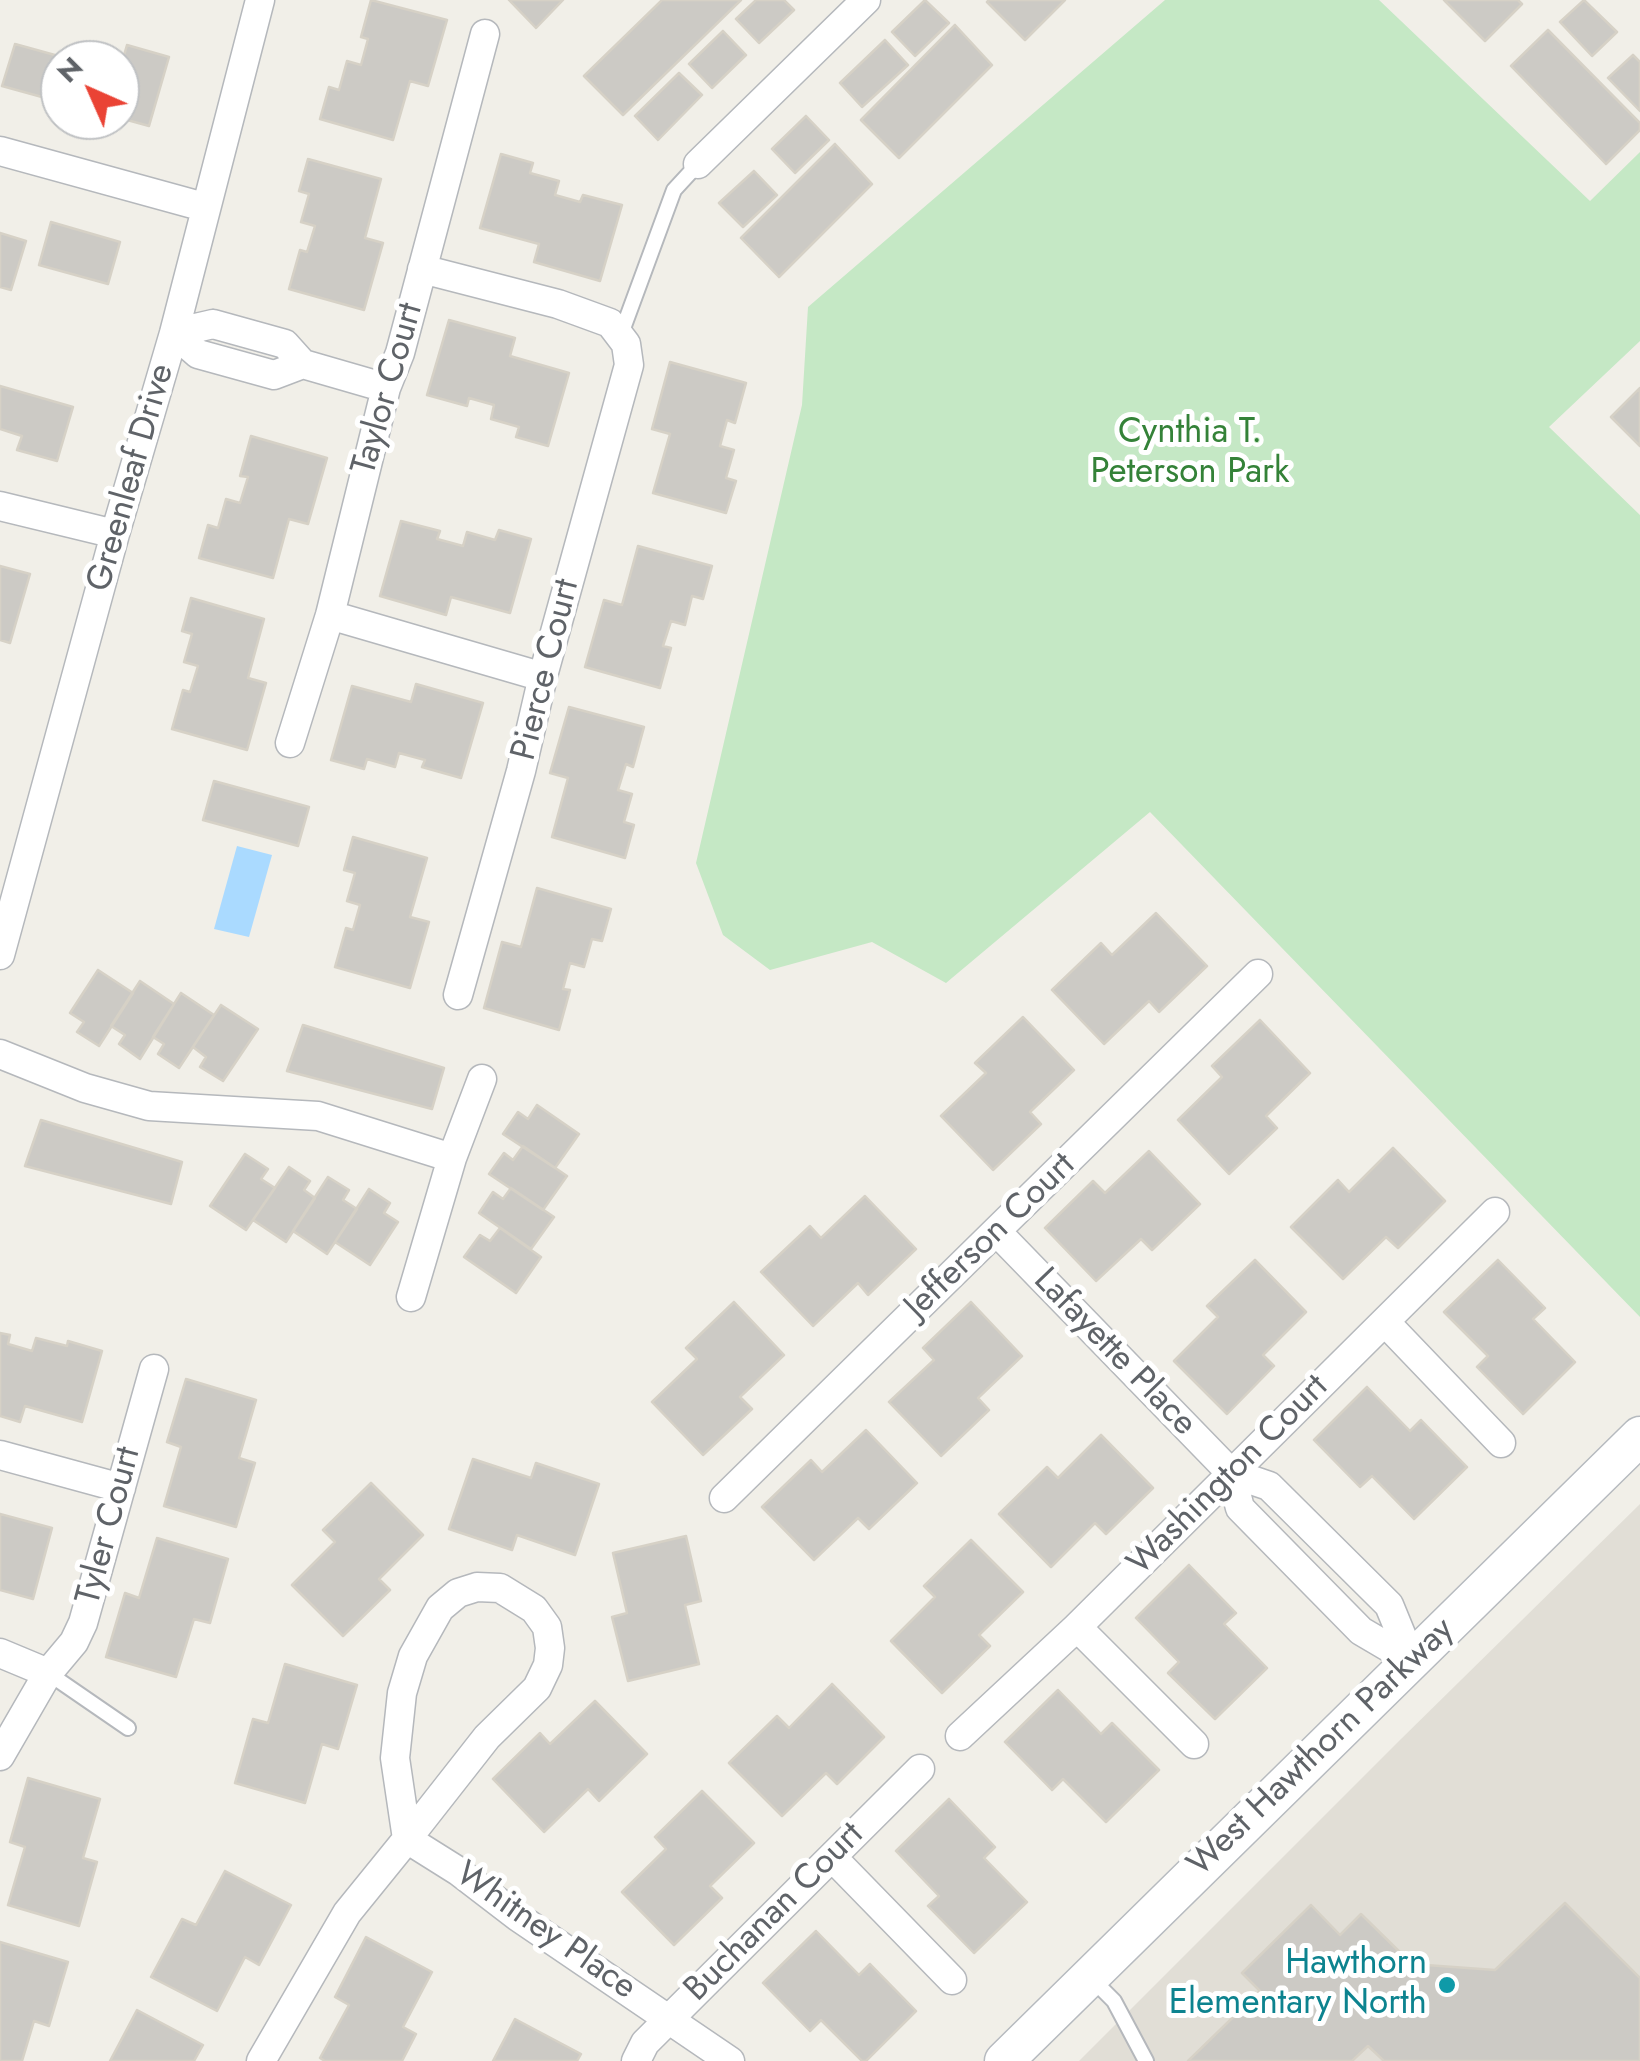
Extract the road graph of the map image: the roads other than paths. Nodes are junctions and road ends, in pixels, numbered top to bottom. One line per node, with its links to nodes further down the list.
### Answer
1 (260, 0): 6 (street, Greenleaf Drive)
2 (863, 1): 5 (street)
3 (485, 34): 7 (street, Taylor Court)
4 (0, 151): 6 (street)
5 (698, 164): 9 (lane)
6 (204, 207): 8 (street, Greenleaf Drive)
7 (422, 269): 9 (street); 10 (street, Taylor Court)
8 (174, 333): 10 (street); 12 (street, Greenleaf Drive)
9 (623, 339): 14 (street, Pierce Court)
10 (386, 388): 13 (street, Taylor Court)
11 (0, 506): 12 (street)
12 (115, 534): 16 (street, Greenleaf Drive)
13 (330, 615): 14 (street); 15 (street, Taylor Court)
14 (543, 677): 19 (street, Pierce Court)
15 (290, 743)
16 (12, 863): 17 (street, Greenleaf Drive)
17 (0, 955)
18 (1258, 974): 24 (street, Jefferson Court)
19 (458, 995)
20 (0, 1054): 22 (street)
21 (482, 1079): 22 (street)
22 (452, 1158): 25 (street)
23 (1495, 1212): 26 (street, Washington Court)
24 (996, 1232): 31 (street, Lafayette Place); 33 (street, Jefferson Court)
25 (412, 1297)
26 (1386, 1323): 29 (street); 31 (street, Washington Court)
27 (154, 1368): 32 (street, Tyler Court)
28 (1640, 1436): 36 (street, West Hawthorn Parkway)
29 (1501, 1442)
30 (0, 1455): 32 (street)
31 (1230, 1473): 34 (street, Washington Court); 36 (street, Lafayette Place)
32 (121, 1488): 37 (street, Tyler Court)
33 (724, 1498)
34 (1078, 1627): 39 (street, Washington Court); 40 (street)
35 (0, 1653): 37 (street)
36 (1412, 1660): 45 (street, West Hawthorn Parkway)
37 (48, 1673): 38 (lane); 41 (street, Tyler Court)
38 (128, 1728)
39 (960, 1736)
40 (1194, 1744)
41 (0, 1756)
42 (920, 1769): 44 (street, Buchanan Court)
43 (408, 1840): 43 (street); 47 (street, Whitney Place); 48 (street)
44 (832, 1857): 46 (street); 47 (street, Buchanan Court)
45 (1090, 1976): 51 (street, West Hawthorn Parkway); 52 (lane)
46 (952, 1980)
47 (670, 2018): 49 (street, Buchanan Court); 50 (street, Whitney Place)
48 (261, 2061)
49 (636, 2061)
50 (730, 2061)
51 (1004, 2061)
52 (1146, 2061)

